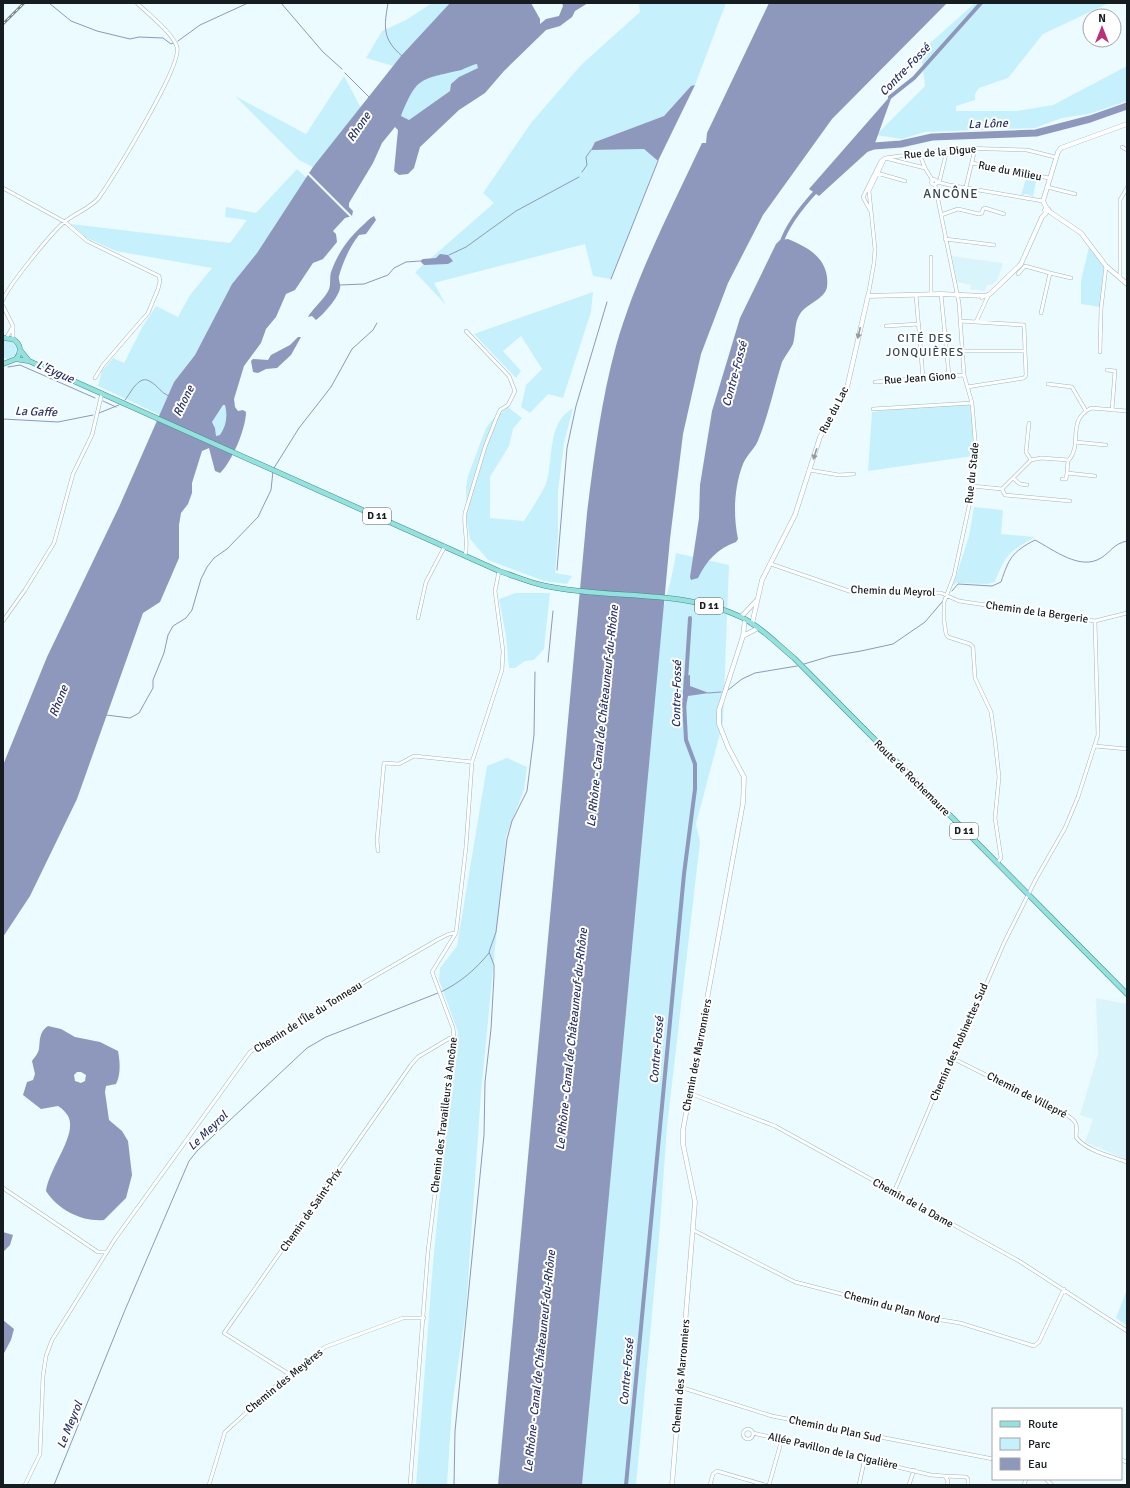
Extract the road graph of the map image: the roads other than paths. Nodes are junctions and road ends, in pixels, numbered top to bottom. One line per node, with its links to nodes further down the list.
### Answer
1 (137, 3): 26 (street)
2 (1127, 124): 8 (street)
3 (1122, 147): 6 (street)
4 (975, 149): 5 (street, Rue de la Digue); 8 (street, Rue de la Digue); 10 (street)
5 (947, 150): 7 (street, Rue de la Digue); 15 (street)
6 (1127, 150)
7 (919, 153): 9 (street, Rue de la Digue); 11 (street, Rue du Stade)
8 (1055, 157): 13 (street)
9 (885, 158): 11 (street); 12 (street); 22 (street)
10 (972, 163): 13 (street, Rue du Milieu); 16 (street)
11 (925, 168): 15 (street, Rue du Stade)
12 (877, 173): 14 (street); 22 (street)
13 (1049, 178): 17 (street)
14 (905, 181)
15 (936, 182): 16 (street); 25 (street, Rue du Stade)
16 (966, 187): 21 (street)
17 (1047, 187): 20 (street); 21 (street)
18 (3, 188): 26 (street)
19 (1127, 188): 35 (street)
20 (1075, 194)
21 (1043, 201): 23 (street)
22 (870, 210): 42 (street, Rue du Lac)
23 (1048, 212): 30 (street); 31 (street)
24 (1004, 214): 25 (street)
25 (940, 215): 27 (street, Rue du Stade)
26 (65, 222): 43 (street); 64 (street)
27 (945, 239): 28 (street); 41 (street, Rue du Stade)
28 (994, 245)
29 (931, 257): 37 (street)
30 (1023, 265): 32 (street); 33 (street); 39 (street)
31 (1106, 266): 35 (street); 57 (street)
32 (1050, 273): 34 (street); 45 (street)
33 (1018, 274)
34 (1071, 278)
35 (1120, 278): 36 (street)
36 (1127, 284)
37 (931, 294): 38 (street); 40 (street)
38 (941, 294): 41 (street); 63 (street)
39 (990, 294): 41 (street); 47 (street)
40 (916, 295): 42 (street); 48 (street)
41 (958, 295): 46 (street, Rue du Stade)
42 (868, 296): 80 (street, Rue du Lac, one-way to 80)
43 (3, 300)
44 (3, 306): 49 (street)
45 (1040, 313)
46 (960, 321): 47 (street); 56 (street, Rue du Stade)
47 (976, 322): 55 (street)
48 (919, 324): 50 (street); 65 (street)
49 (13, 326): 52 (street); 53 (street)
50 (886, 326)
51 (466, 331): 91 (street)
52 (5, 338): 53 (main road)
53 (13, 339): 54 (main road)
54 (20, 350): 58 (main road); 59 (main road)
55 (1025, 351): 56 (street); 68 (street)
56 (962, 352): 62 (street, Rue du Stade)
57 (1100, 352)
58 (16, 359): 59 (main road); 60 (main road)
59 (29, 361): 69 (main road)
60 (4, 363)
61 (1107, 370): 73 (street)
62 (964, 375): 63 (street, Rue Jean Giono); 68 (street, Rue du Stade)
63 (949, 376): 65 (street, Rue Jean Giono)
64 (95, 378)
65 (923, 378): 66 (street, Rue Jean Giono)
66 (875, 382)
67 (1048, 384): 72 (street)
68 (967, 387): 70 (street, Rue du Stade)
69 (102, 394): 90 (main road, D 11); 100 (street)
70 (972, 403): 71 (street); 87 (street, Rue du Stade)
71 (873, 410)
72 (1086, 410): 73 (street); 76 (street)
73 (1112, 410): 74 (street)
74 (1127, 411)
75 (1029, 423): 78 (street)
76 (1075, 442): 77 (street); 79 (street)
77 (1106, 445)
78 (1031, 460): 79 (street); 84 (street)
79 (1068, 460): 81 (street)
80 (810, 470): 82 (street); 92 (street, Rue du Lac)
81 (1067, 473): 83 (street); 85 (street)
82 (854, 474)
83 (1095, 476)
84 (1013, 478): 86 (street); 88 (street)
85 (1062, 479)
86 (1027, 485)
87 (972, 486): 88 (street); 94 (street, Rue du Stade)
88 (1002, 489): 89 (street)
89 (1070, 500)
90 (446, 546): 91 (main road, D 11); 97 (street)
91 (465, 555): 93 (main road, D 11)
92 (770, 564): 94 (street, Chemin du Meyrol); 95 (street, Rue du Lac)
93 (500, 571): 98 (main road, Route de Rochemaure / D 11); 106 (street, Chemin des Travailleurs à Ancône)
94 (947, 595): 99 (street, Chemin de la Bergerie); 108 (street, Rue du Stade)
95 (756, 601): 98 (street); 101 (street, Rue du Lac)
96 (1127, 613): 99 (street, Chemin de la Bergerie)
97 (418, 618)
98 (743, 618): 101 (main road, Route de Rochemaure / D 11); 103 (street, Chemin des Marronniers)
99 (1095, 621): 104 (street, Chemin des Robinettes Sud)
100 (3, 622)
101 (752, 624): 102 (main road, Route de Rochemaure / D 11)
102 (758, 628): 103 (street); 108 (main road, Route de Rochemaure / D 11)
103 (743, 636): 114 (street, Chemin des Marronniers)
104 (1095, 746): 105 (street); 109 (street, Chemin des Robinettes Sud)
105 (1127, 749)
106 (472, 762): 107 (street); 110 (street, Chemin des Travailleurs à Ancône)
107 (378, 851)
108 (997, 863): 109 (main road, Route de Rochemaure / D 11)
109 (1028, 894): 111 (main road, Route de Rochemaure / D 11); 113 (street, Chemin des Robinettes Sud)
110 (456, 933): 112 (street, Chemin des Travailleurs à Ancône); 119 (street, Chemin de l'Île du Tonneau)
111 (1127, 994)
112 (454, 1038): 121 (street, Chemin des Travailleurs à Ancône); 123 (street, Chemin de Saint-Prix)
113 (954, 1059): 115 (street, Chemin de Villepré); 117 (street, Chemin des Robinettes Sud)
114 (689, 1093): 117 (street, Chemin de la Dame); 118 (street, Chemin des Marronniers)
115 (1127, 1162)
116 (3, 1188): 119 (street)
117 (894, 1192): 120 (street, Chemin de la Dame)
118 (693, 1230): 120 (street, Chemin du Plan Nord); 124 (street, Chemin des Marronniers)
119 (106, 1252): 131 (street, Chemin de l'Île du Tonneau)
120 (1064, 1289): 122 (street, Chemin de la Dame)
121 (424, 1318): 123 (street, Chemin des Meyères); 133 (street, Chemin des Travailleurs à Ancône)
122 (1127, 1331)
123 (289, 1374): 132 (street, Chemin des Meyères)
124 (680, 1387): 128 (street, Chemin du Plan Sud); 134 (street, Chemin des Marronniers)
125 (753, 1433): 126 (street, Allée Pavillon de la Cigalière)
126 (782, 1439): 127 (street, Allée Pavillon de la Cigalière); 137 (street)
127 (865, 1458): 129 (street, Allée Pavillon de la Cigalière); 138 (street)
128 (992, 1459)
129 (914, 1470): 130 (street, Allée Pavillon de la Cigalière); 139 (street)
130 (945, 1476): 140 (street); 141 (street, Allée Pavillon de la Cigalière)
131 (25, 1485)
132 (209, 1485)
133 (410, 1485)
134 (672, 1485)
135 (710, 1485): 136 (street)
136 (765, 1485)
137 (770, 1485)
138 (859, 1485)
139 (909, 1485)
140 (947, 1485)
141 (968, 1485)

